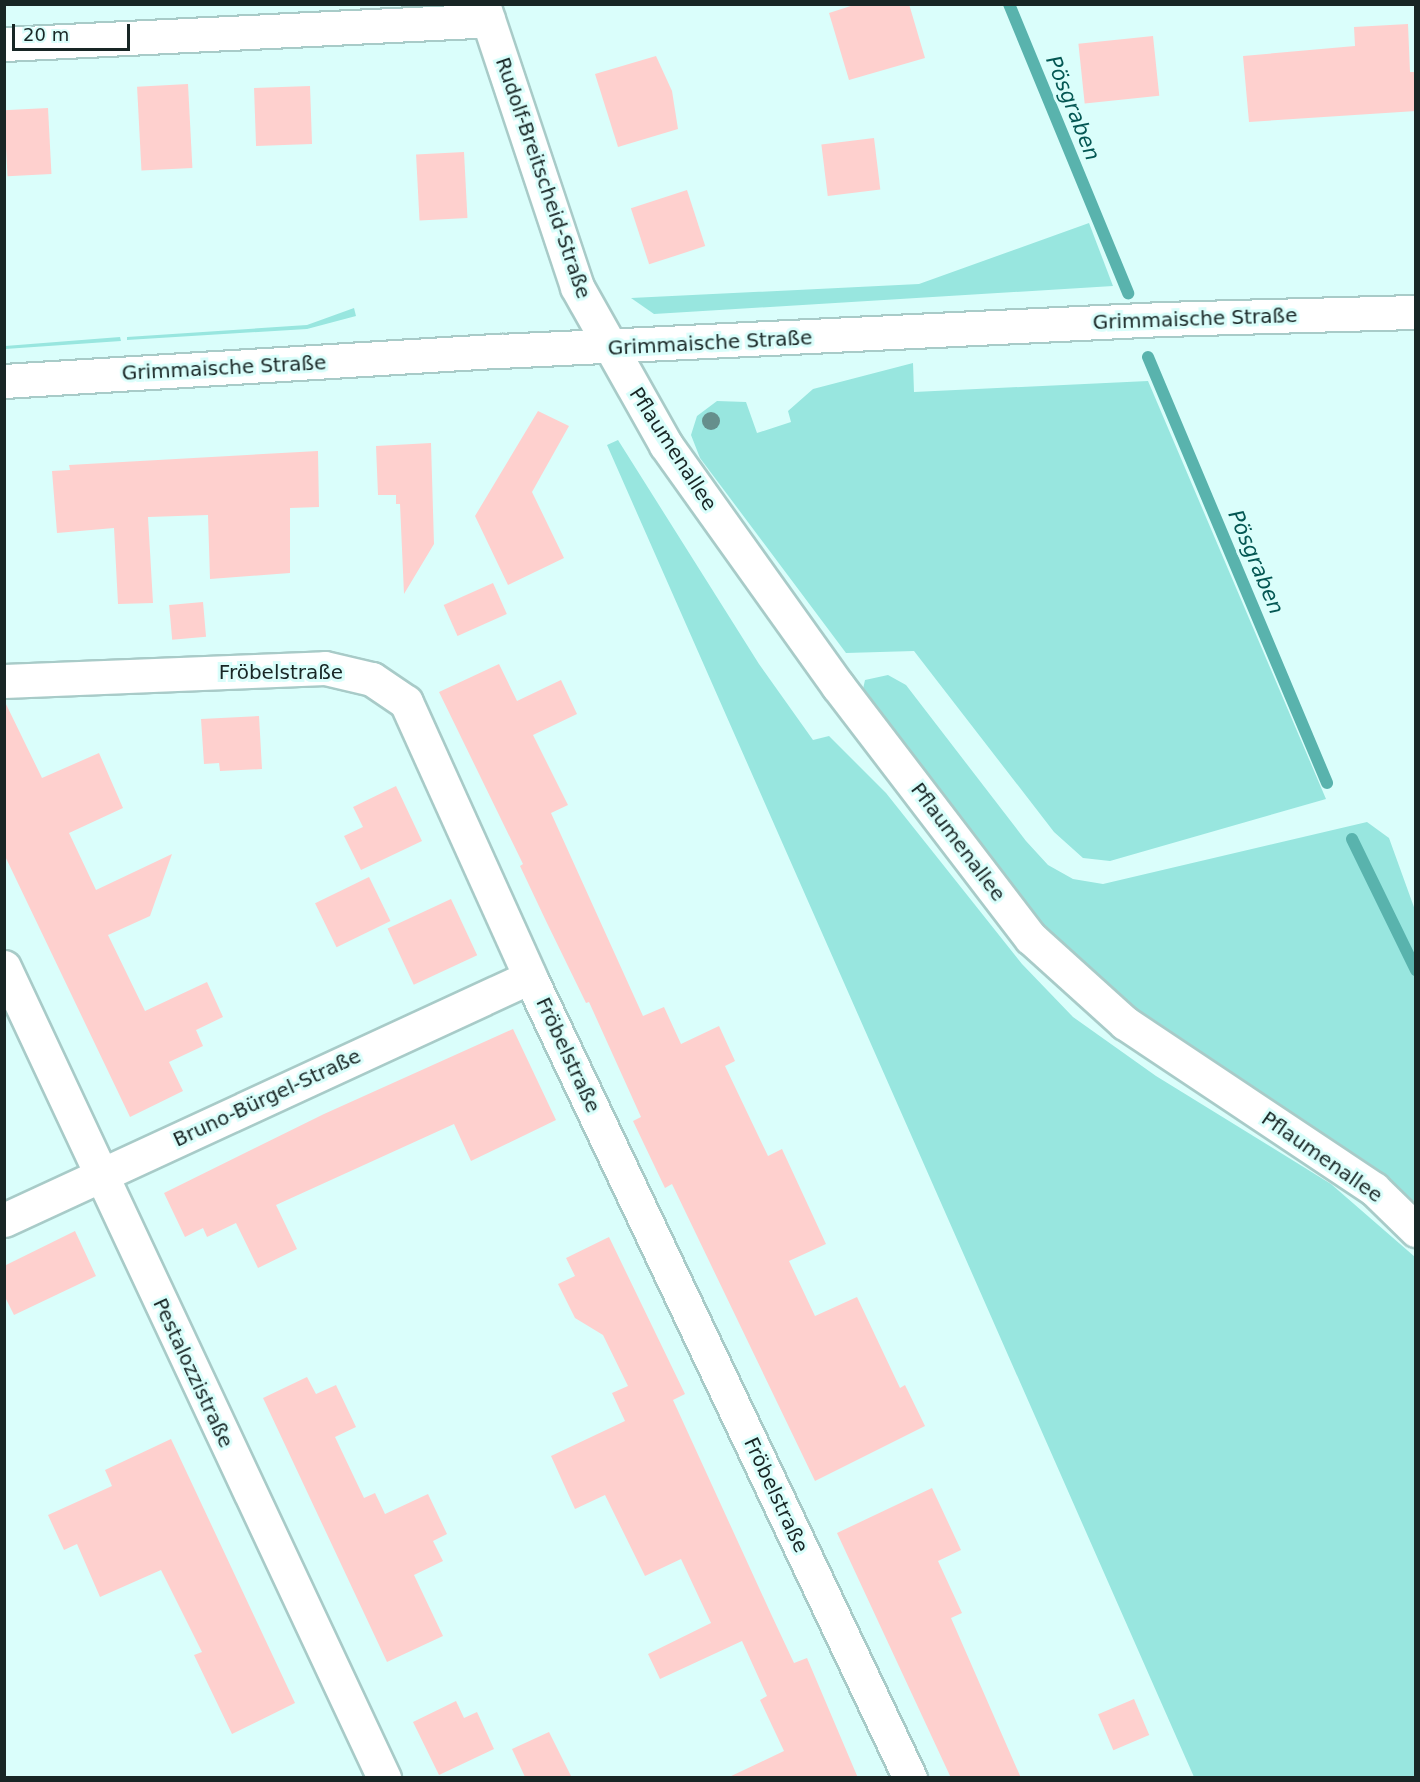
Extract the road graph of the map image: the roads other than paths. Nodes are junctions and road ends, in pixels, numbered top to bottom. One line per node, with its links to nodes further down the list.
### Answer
1 (485, 12): 2 (street); 4 (street, Rudolf-Breitscheid-Straße)
2 (4, 44)
3 (1416, 312): 4 (street, Grimmaische Straße)
4 (610, 348): 5 (street, Grimmaische Straße); 11 (street, Pflaumenallee)
5 (4, 381)
6 (4, 681): 8 (street, Fröbelstraße)
7 (4, 967): 9 (street, Pestalozzistraße)
8 (531, 977): 9 (street, Bruno-Bürgel-Straße); 13 (street, Fröbelstraße)
9 (100, 1175): 10 (street, Bruno-Bürgel-Straße); 12 (street, Pestalozzistraße)
10 (4, 1220)
11 (1416, 1230)
12 (384, 1778)
13 (910, 1778)

